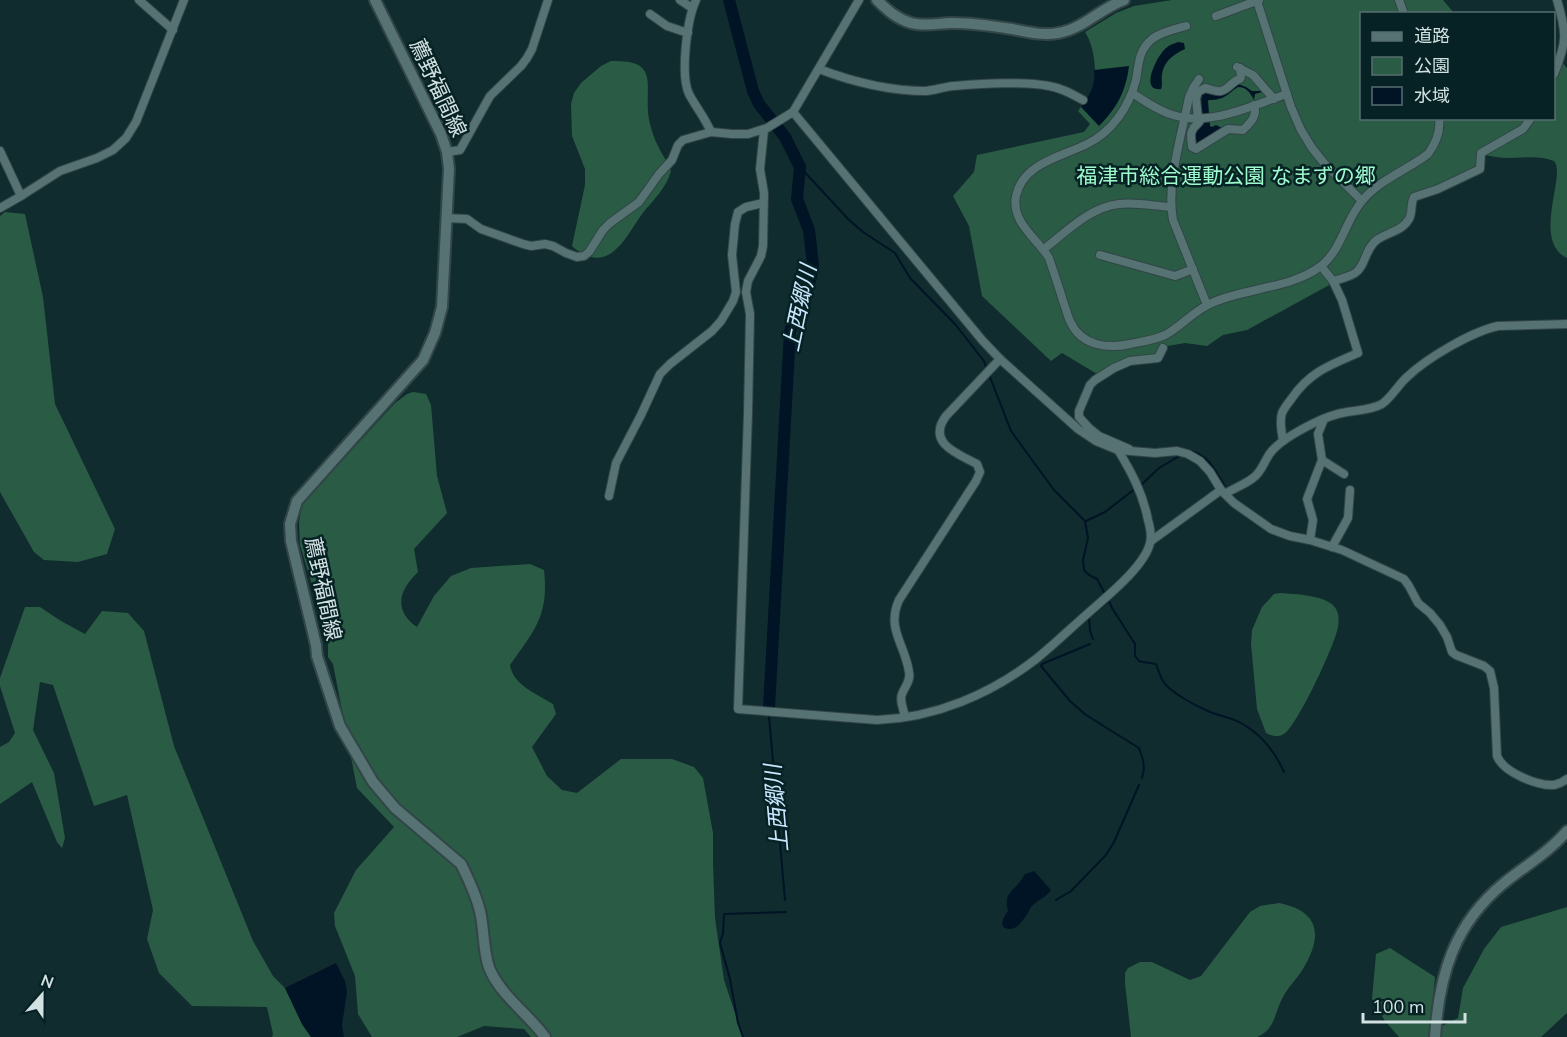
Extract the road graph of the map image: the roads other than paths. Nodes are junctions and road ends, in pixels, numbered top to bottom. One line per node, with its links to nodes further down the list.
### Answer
1 (138, 0): 15 (street)
2 (183, 0): 15 (street)
3 (549, 0): 35 (street)
4 (680, 0): 11 (street)
5 (859, 0): 17 (street)
6 (877, 0): 7 (main road)
7 (1124, 0)
8 (1258, 0): 13 (street); 21 (street)
9 (1557, 0): 18 (street)
10 (376, 1): 35 (main road, 薦野福間線)
11 (694, 4): 16 (street)
12 (650, 14): 16 (street)
13 (1216, 16)
14 (1186, 26): 20 (street)
15 (173, 30): 36 (street)
16 (688, 33): 33 (street)
17 (819, 69): 23 (street); 25 (street)
18 (1555, 72)
19 (1199, 79): 27 (street)
20 (1132, 93): 27 (street); 42 (street)
21 (1287, 94): 22 (street); 37 (street)
22 (1274, 99): 24 (street); 28 (street)
23 (1083, 100)
24 (1254, 105): 26 (street); 32 (street)
25 (793, 112): 31 (street); 50 (street)
26 (1224, 115): 28 (street); 32 (street)
27 (1185, 118): 28 (street); 39 (street)
28 (1199, 119): 32 (street)
29 (1439, 120): 37 (street)
30 (1530, 120): 46 (street)
31 (765, 129): 33 (street); 38 (street)
32 (1228, 129)
33 (711, 132): 41 (street)
34 (0, 151): 36 (street)
35 (447, 152): 41 (main road, 薦野福間線)
36 (21, 196): 40 (street)
37 (1362, 201): 44 (street)
38 (763, 203): 59 (street); 63 (street)
39 (1171, 207): 42 (street); 45 (street)
40 (0, 208)
41 (446, 218): 66 (main road, 薦野福間線)
42 (1044, 249): 47 (street)
43 (1100, 255): 45 (street)
44 (1321, 266): 46 (street); 47 (street)
45 (1193, 269): 47 (street)
46 (1333, 281): 52 (street)
47 (1207, 304)
48 (1567, 324): 51 (street)
49 (1163, 348): 54 (street)
50 (1000, 360): 53 (street); 63 (street)
51 (1324, 419): 52 (street); 55 (street)
52 (1283, 441): 58 (street)
53 (1118, 450): 54 (street); 61 (street)
54 (1133, 452): 58 (street)
55 (1322, 460): 56 (street); 60 (street)
56 (1344, 474)
57 (1350, 490): 62 (street)
58 (1223, 492): 60 (street); 61 (street)
59 (609, 495)
60 (1310, 540): 62 (street)
61 (1150, 541): 63 (street)
62 (1332, 547): 64 (street)
63 (905, 717)
64 (1567, 779)
65 (1567, 831): 67 (main road)
66 (545, 1037)
67 (1435, 1037)

